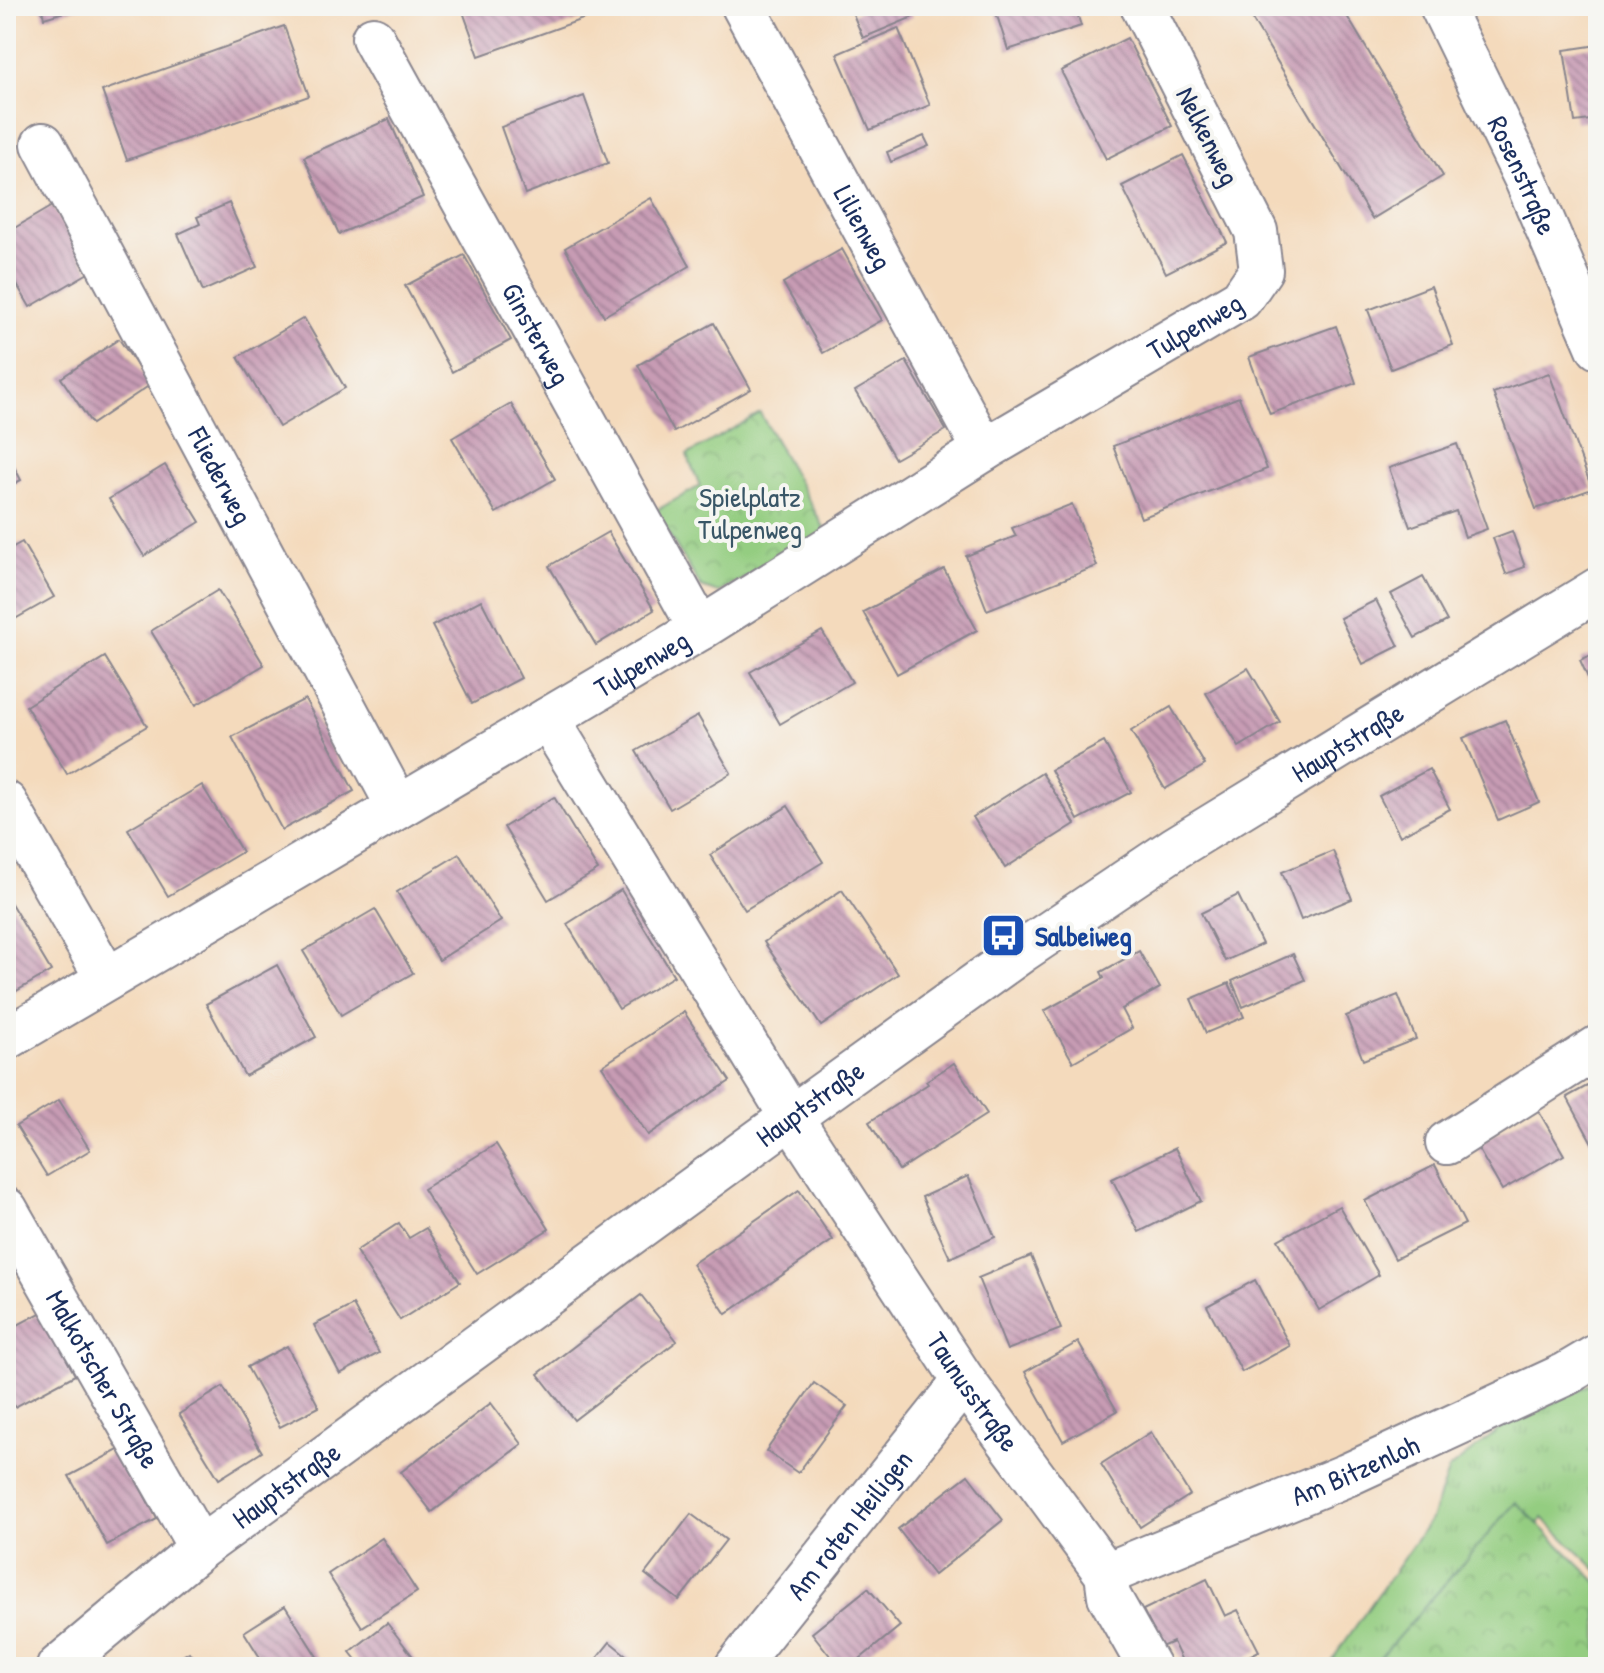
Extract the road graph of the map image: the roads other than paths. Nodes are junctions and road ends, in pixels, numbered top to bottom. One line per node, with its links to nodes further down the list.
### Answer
1 (743, 6): 8 (street, Lilienweg)
2 (1142, 6): 6 (street, Nelkenweg)
3 (1441, 6): 7 (street, Rosenstraße)
4 (373, 38): 10 (street, Ginsterweg)
5 (43, 144): 13 (street, Fliederweg)
6 (1261, 270): 8 (street, Tulpenweg)
7 (1598, 348)
8 (984, 450): 10 (street, Tulpenweg)
9 (1598, 589): 17 (street, Hauptstraße)
10 (700, 629): 11 (street, Tulpenweg)
11 (548, 719): 13 (street, Tulpenweg); 17 (street)
12 (6, 803): 14 (street)
13 (398, 807): 14 (street, Tulpenweg)
14 (107, 979): 15 (street, Tulpenweg)
15 (6, 1039)
16 (1598, 1047): 18 (street)
17 (791, 1117): 21 (street, Taunusstraße); 22 (street, Hauptstraße)
18 (1447, 1143)
19 (6, 1209): 22 (street, Malkotscher Straße)
20 (1598, 1355): 23 (street, Am Bitzenloh)
21 (964, 1381): 23 (street, Taunusstraße); 25 (street, Am roten Heiligen)
22 (200, 1548): 24 (street, Hauptstraße)
23 (1106, 1574): 26 (street, Taunusstraße)
24 (72, 1662)
25 (736, 1667)
26 (1149, 1667)

